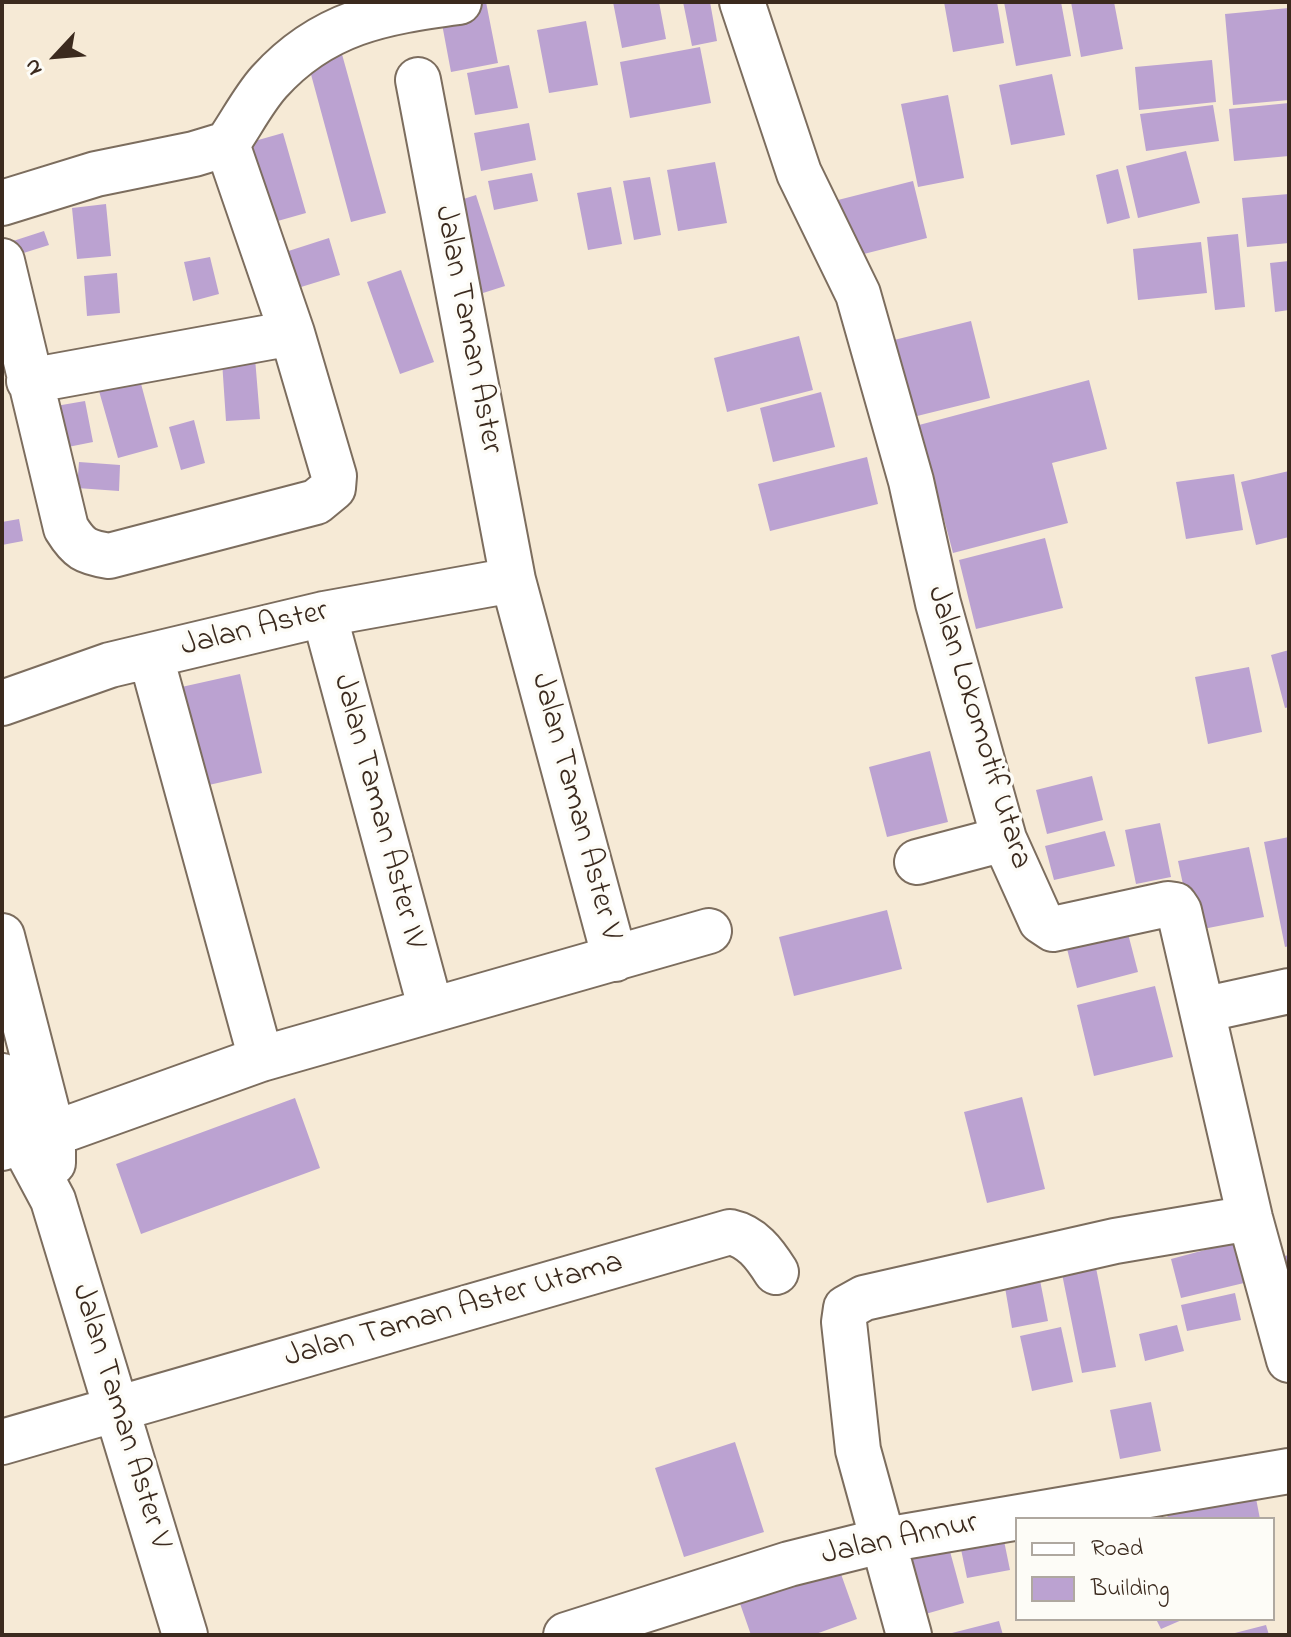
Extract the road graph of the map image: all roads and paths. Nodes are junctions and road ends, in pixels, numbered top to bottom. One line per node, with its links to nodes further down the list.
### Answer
1 (459, 2): 4 (street)
2 (742, 2): 13 (street, Jalan Lokomotif Utara)
3 (418, 80): 9 (street, Jalan Taman Aster)
4 (227, 144): 5 (street); 7 (street)
5 (2, 203)
6 (2, 261): 8 (street)
7 (292, 333): 8 (street); 8 (street)
8 (29, 381)
9 (513, 580): 10 (street, Jalan Aster); 17 (street, Jalan Taman Aster V)
10 (324, 614): 11 (street, Jalan Aster); 19 (street, Jalan Taman Aster IV)
11 (151, 657): 12 (street, Jalan Aster); 21 (street)
12 (2, 703)
13 (1004, 839): 14 (street); 20 (street, Jalan Lokomotif Utara)
14 (917, 862)
15 (709, 931): 17 (street)
16 (2, 936): 23 (street, Jalan Taman Aster V)
17 (615, 959): 19 (street, Jalan Taman Aster V)
18 (1289, 991): 20 (street)
19 (431, 1010): 21 (street, Jalan Taman Aster V)
20 (1202, 1010): 24 (street, Jalan Lokomotif Utara)
21 (261, 1059): 23 (street, Jalan Taman Aster V)
22 (2, 1076): 23 (street, Jalan Taman Aster V)
23 (26, 1141): 27 (street, Jalan Taman Aster V)
24 (1250, 1218): 26 (street, Jalan Lokomotif Utara); 32 (street)
25 (776, 1272): 27 (street, Jalan Taman Aster Utama)
26 (1289, 1360)
27 (118, 1410): 28 (street, Jalan Taman Aster Utama); 33 (street, Jalan Taman Aster V)
28 (2, 1442)
29 (1289, 1471): 30 (street, Jalan Annur)
30 (1020, 1517)
31 (1015, 1518): 32 (street, Jalan Annur)
32 (885, 1540): 34 (street, Jalan Annur); 35 (street)
33 (185, 1635)
34 (566, 1635)
35 (909, 1635)

